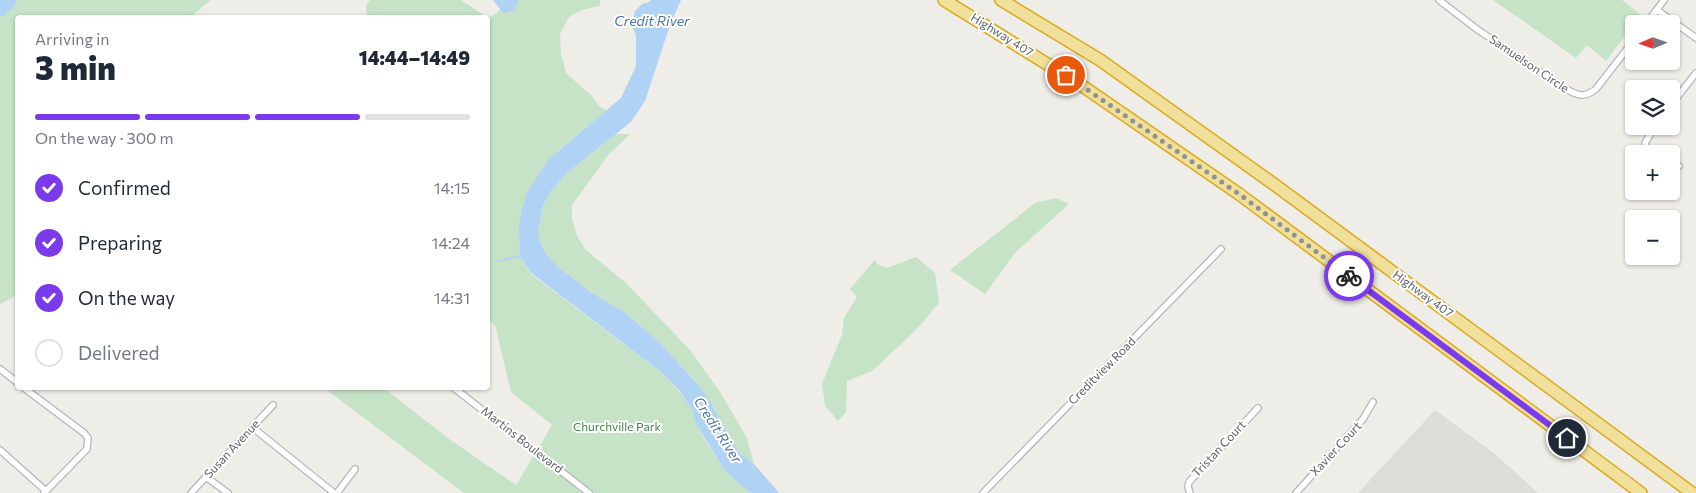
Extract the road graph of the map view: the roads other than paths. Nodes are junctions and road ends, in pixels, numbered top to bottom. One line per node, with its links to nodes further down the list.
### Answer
1 (944, 0): 31 (highway, Highway 407)
2 (1001, 0): 32 (highway, Highway 407)
3 (1439, 0): 8 (street, Samuelson Circle)
4 (1664, 0): 5 (street)
5 (1657, 10): 6 (street); 7 (street)
6 (1653, 15)
7 (1696, 38)
8 (1625, 52)
9 (1696, 73): 10 (street)
10 (1680, 93)
11 (1221, 249): 28 (street, Creditview Road)
12 (0, 369): 13 (street)
13 (15, 380)
14 (27, 390): 23 (street)
15 (457, 390): 27 (street, Martins Boulevard)
16 (1373, 402): 30 (street, Xavier Court)
17 (273, 405): 19 (street, Susan Avenue)
18 (1258, 408): 29 (street, Tristan Court)
19 (252, 427): 22 (street, Susan Avenue); 26 (street)
20 (0, 450): 23 (street)
21 (355, 469): 26 (street)
22 (206, 477): 24 (street, Susan Avenue); 25 (street)
23 (45, 492)
24 (191, 493)
25 (228, 493)
26 (335, 493)
27 (589, 493)
28 (983, 493)
29 (1190, 493)
30 (1296, 493)
31 (1641, 493)
32 (1692, 493)

